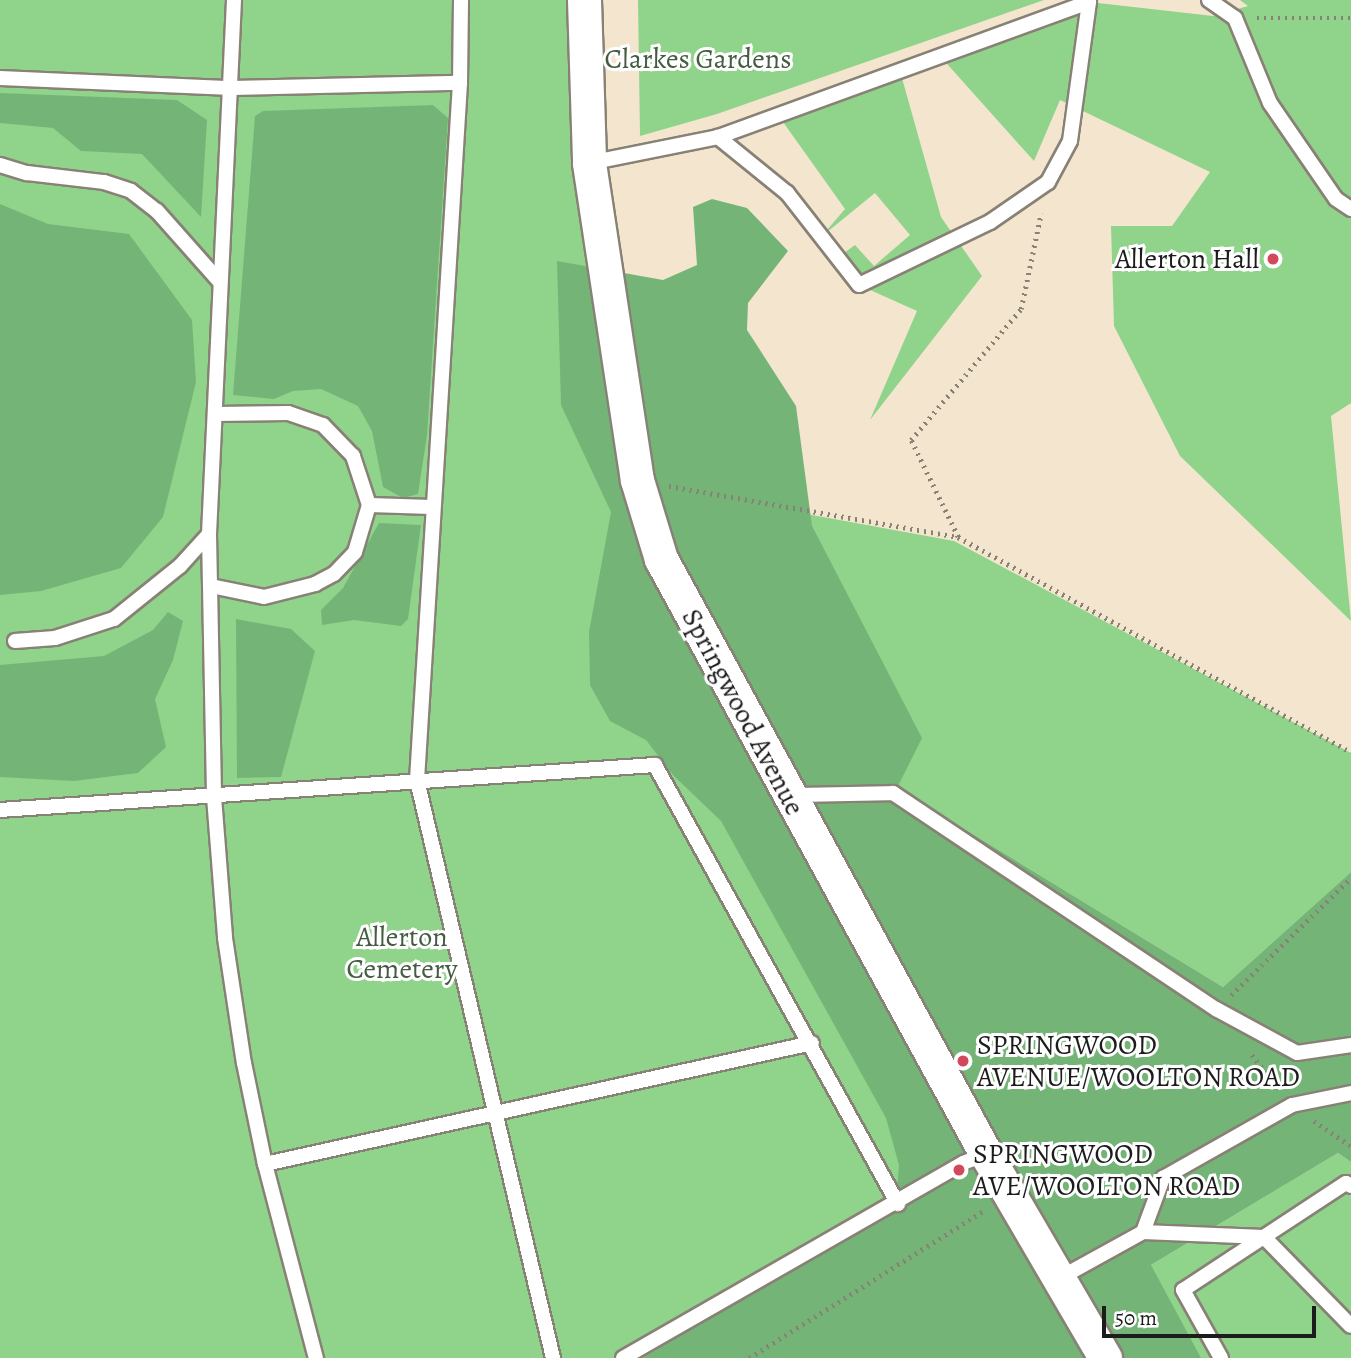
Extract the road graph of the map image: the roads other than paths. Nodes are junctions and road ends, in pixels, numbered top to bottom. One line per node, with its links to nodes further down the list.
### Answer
1 (234, 0): 8 (lane)
2 (461, 0): 7 (lane)
3 (584, 0): 10 (street, Springwood Avenue)
4 (1209, 0): 12 (lane)
5 (1091, 1): 9 (lane); 9 (lane)
6 (0, 78): 8 (lane)
7 (460, 83): 8 (lane); 16 (lane)
8 (232, 88): 13 (lane)
9 (718, 137): 10 (lane)
10 (589, 163): 21 (street, Springwood Avenue)
11 (0, 165): 13 (lane)
12 (1351, 209)
13 (220, 282): 14 (lane)
14 (215, 414): 15 (lane); 17 (lane)
15 (369, 505): 16 (lane); 18 (lane)
16 (432, 507): 20 (lane)
17 (209, 534): 18 (lane); 19 (lane)
18 (211, 586): 22 (lane)
19 (15, 641)
20 (417, 780): 22 (lane); 24 (lane); 27 (lane)
21 (787, 795): 25 (lane); 28 (street, Springwood Avenue)
22 (214, 797): 23 (lane); 29 (lane)
23 (0, 810)
24 (812, 1043): 27 (lane); 31 (lane)
25 (1351, 1045)
26 (1351, 1093): 32 (lane)
27 (494, 1115): 29 (lane); 37 (lane)
28 (986, 1154): 31 (lane); 34 (street, Springwood Avenue)
29 (265, 1164): 36 (lane)
30 (1351, 1186): 33 (lane)
31 (898, 1204): 38 (lane)
32 (1143, 1231): 33 (lane); 34 (lane)
33 (1264, 1237): 35 (lane); 40 (lane)
34 (1058, 1279): 39 (street, Springwood Avenue)
35 (1351, 1326)
36 (316, 1358)
37 (553, 1358)
38 (623, 1358)
39 (1105, 1358)
40 (1221, 1358)

